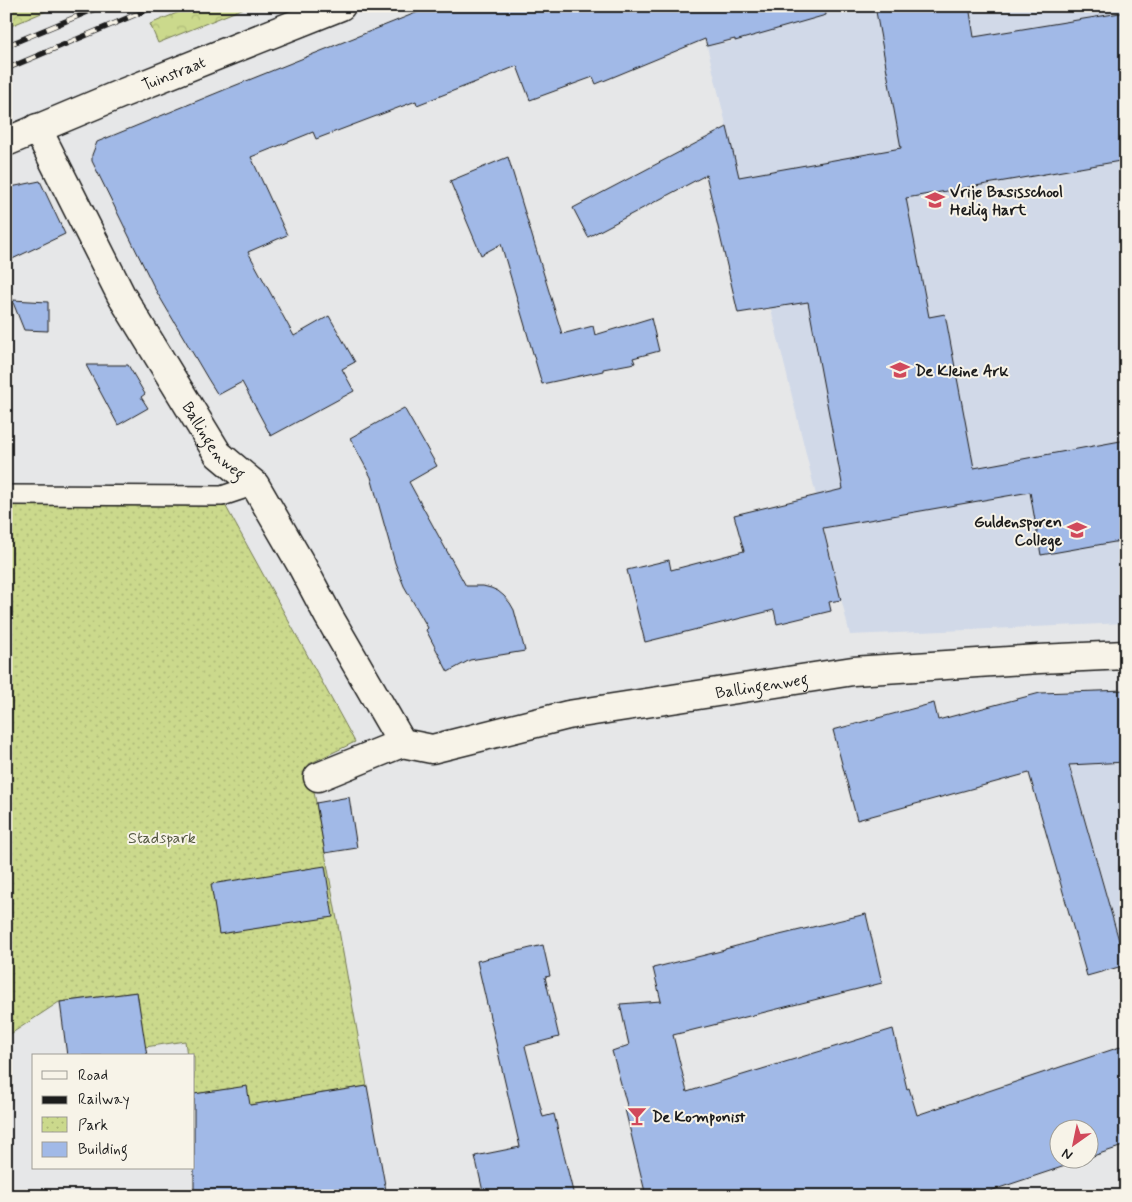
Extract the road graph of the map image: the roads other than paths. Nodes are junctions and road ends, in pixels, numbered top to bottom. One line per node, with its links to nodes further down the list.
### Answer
1 (341, 6): 2 (street, Tuinstraat)
2 (37, 128): 3 (street, Tuinstraat); 4 (street, Ballingenweg)
3 (6, 142)
4 (255, 485): 5 (lane); 7 (street, Ballingenweg)
5 (6, 495)
6 (1126, 655): 7 (street, Ballingenweg)
7 (402, 743): 8 (street)
8 (318, 777)

